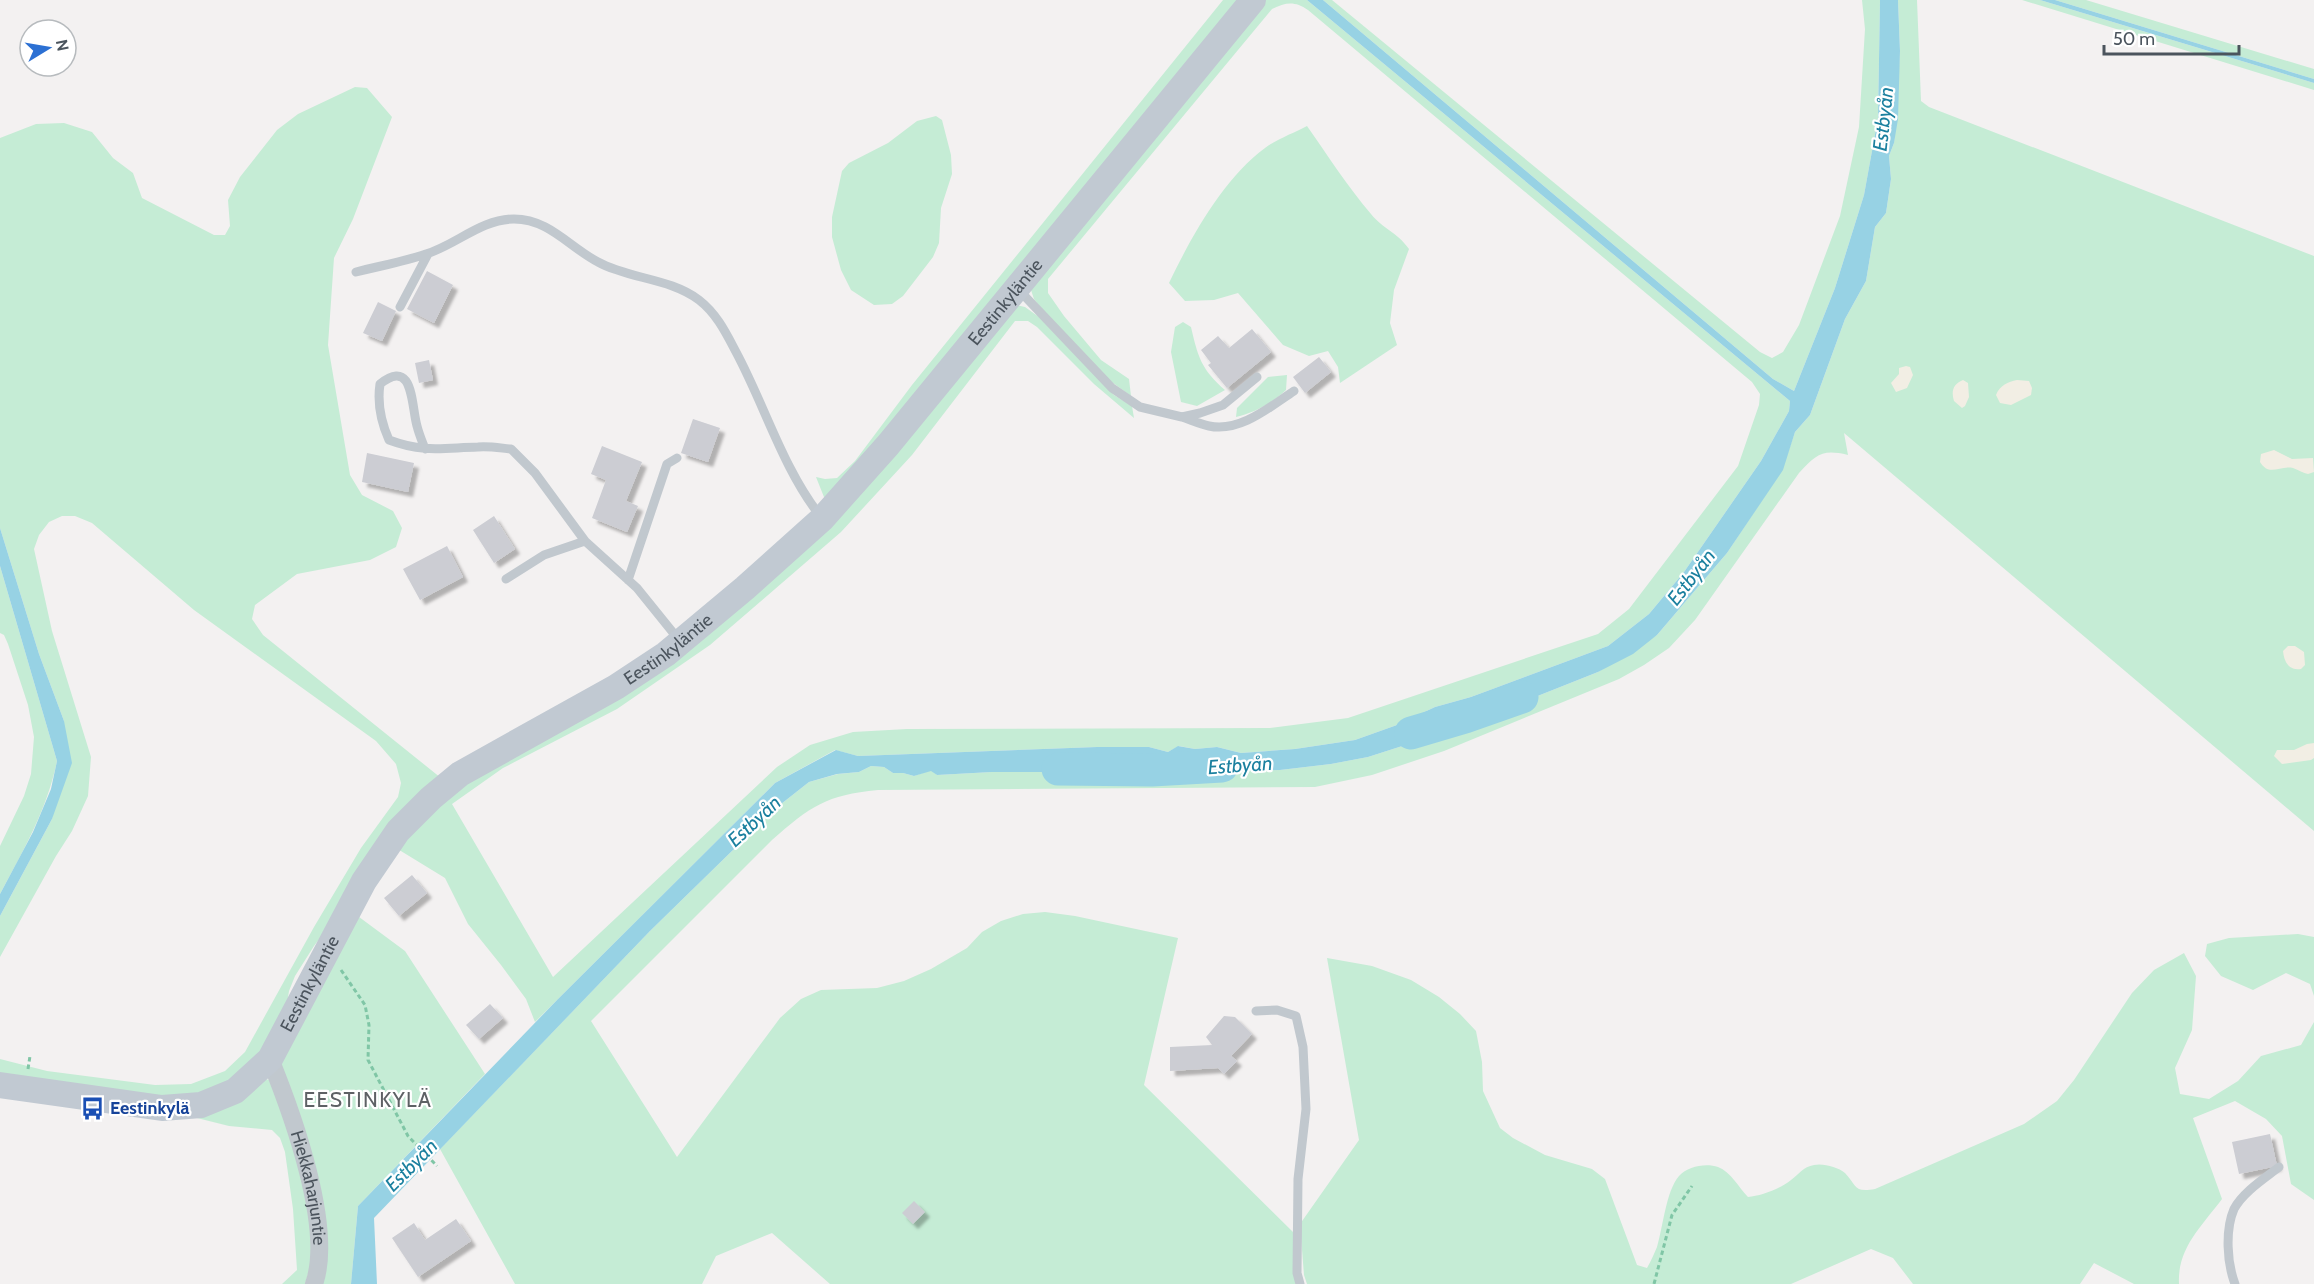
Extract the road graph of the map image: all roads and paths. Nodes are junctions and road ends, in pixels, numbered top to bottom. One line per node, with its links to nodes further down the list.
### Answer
1 (1253, 0): 4 (street, Eestinkyläntie)
2 (428, 254): 3 (lane); 5 (lane); 11 (lane)
3 (356, 272)
4 (1017, 288): 8 (lane); 11 (street, Eestinkyläntie)
5 (400, 307)
6 (1257, 377): 8 (lane)
7 (1294, 391): 8 (lane)
8 (1182, 417)
9 (425, 449): 9 (lane); 12 (lane)
10 (677, 458): 14 (lane)
11 (822, 519): 15 (street, Eestinkyläntie)
12 (585, 541): 13 (lane); 14 (lane)
13 (506, 579)
14 (628, 580): 15 (lane)
15 (681, 642): 16 (street, Eestinkyläntie)
16 (328, 951): 18 (street, Eestinkyläntie); 20 (path)
17 (1256, 1011): 24 (lane)
18 (270, 1059): 19 (street, Eestinkyläntie); 23 (street, Hiekkaharjuntie)
19 (0, 1085)
20 (437, 1166)
21 (2279, 1167): 26 (lane)
22 (1692, 1186): 25 (path)
23 (314, 1284)
24 (1300, 1284)
25 (1654, 1284)
26 (2235, 1284)

